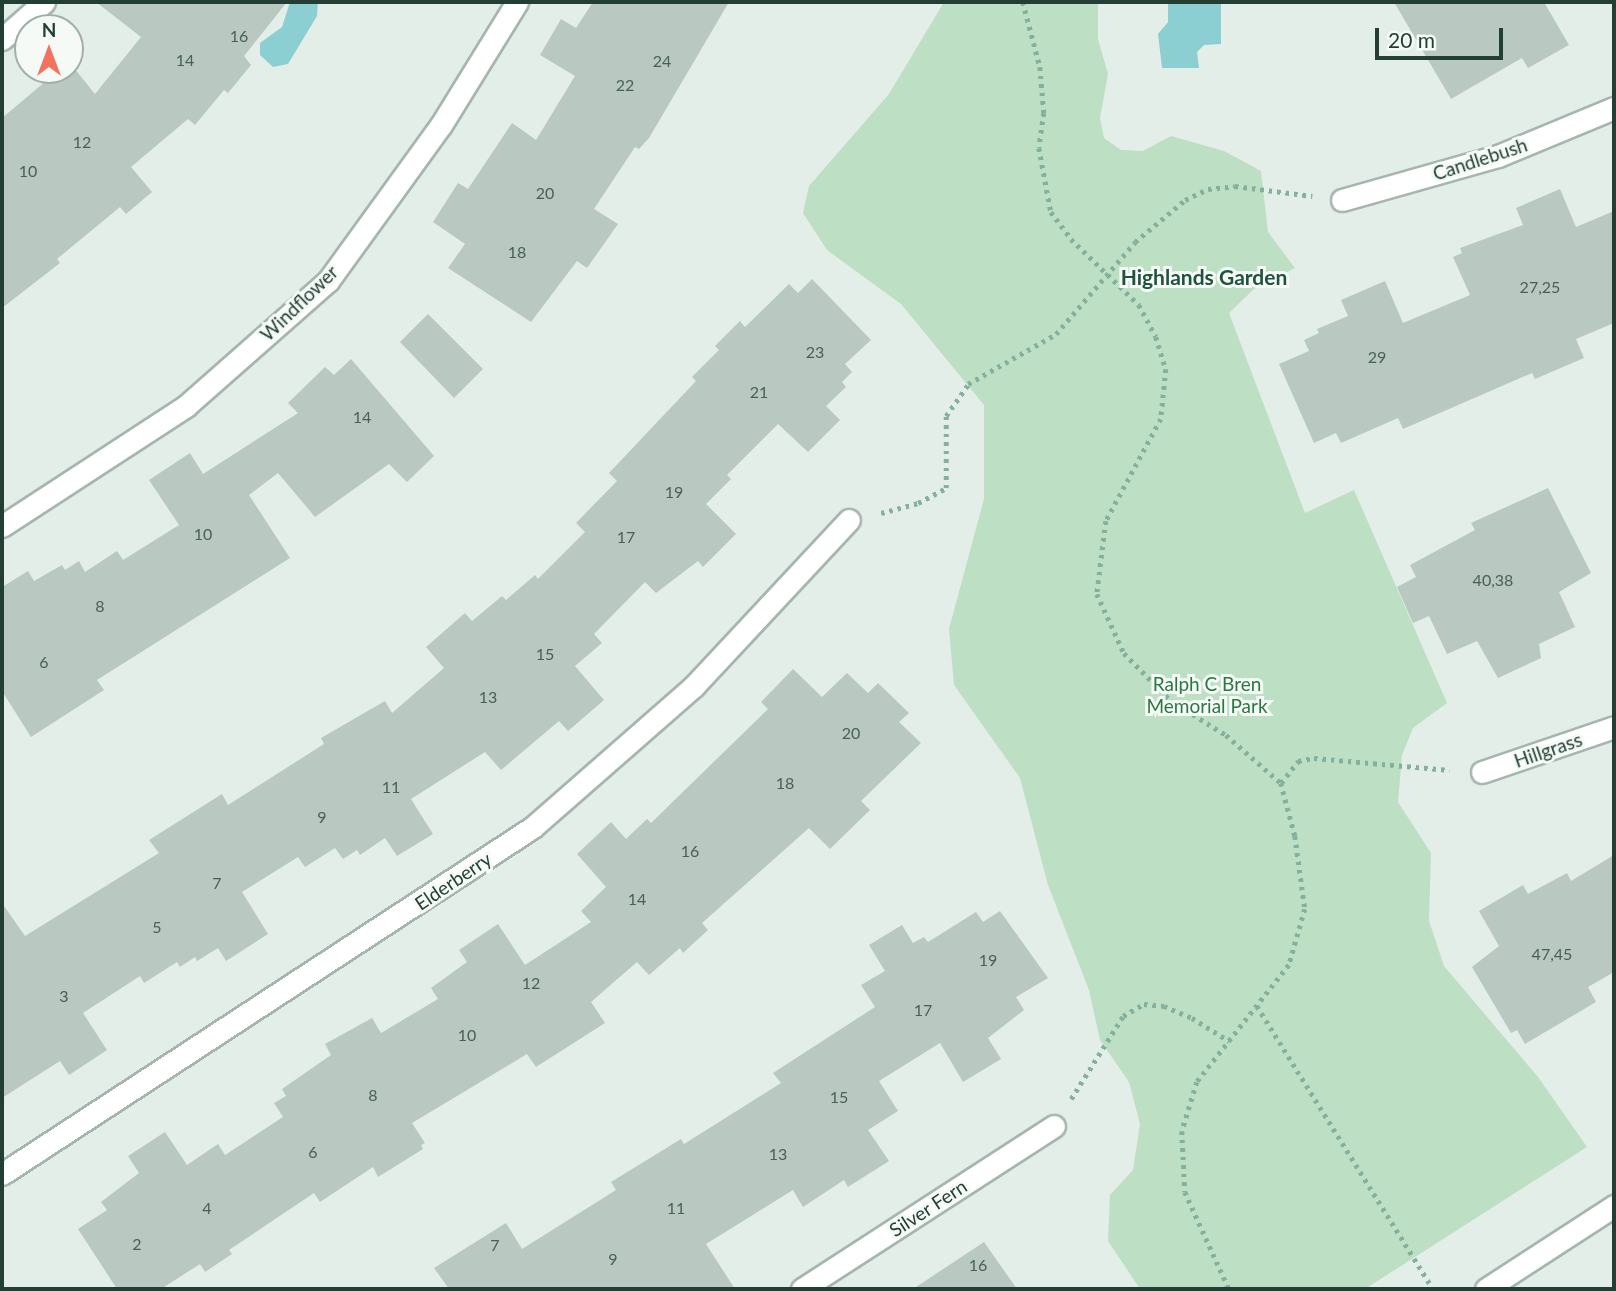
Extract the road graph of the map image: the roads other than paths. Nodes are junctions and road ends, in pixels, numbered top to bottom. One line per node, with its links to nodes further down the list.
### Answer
1 (44, 2): 3 (street)
2 (517, 2): 7 (street, Windflower)
3 (2, 39)
4 (1614, 108): 5 (street, Candlebush)
5 (1342, 200)
6 (849, 520): 11 (street, Elderberry)
7 (2, 526)
8 (1614, 727): 9 (street, Hillgrass)
9 (1482, 772)
10 (1054, 1126): 13 (street, Silver Fern)
11 (2, 1174)
12 (1614, 1206): 14 (street)
13 (803, 1289)
14 (1486, 1289)

